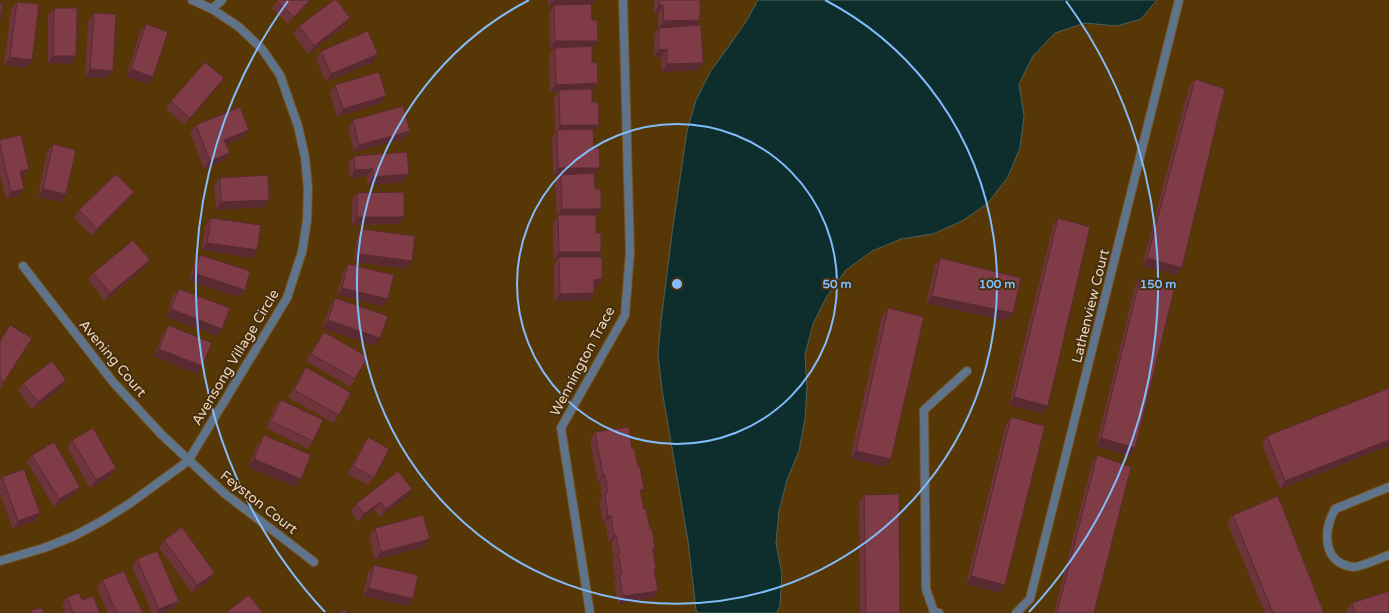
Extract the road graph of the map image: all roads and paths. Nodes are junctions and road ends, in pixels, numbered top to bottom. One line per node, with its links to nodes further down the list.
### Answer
1 (192, 0): 5 (street, Avensong Village Circle)
2 (222, 0): 5 (street)
3 (623, 0): 13 (street, Wennington Trace)
4 (1179, 0): 15 (street, Lathenview Court)
5 (212, 9): 8 (street, Avensong Village Circle)
6 (23, 266): 8 (street, Avening Court)
7 (966, 371): 14 (street)
8 (188, 461): 11 (street, Avensong Village Circle); 12 (street, Feyston Court)
9 (1389, 487): 10 (street)
10 (1389, 555)
11 (0, 561)
12 (314, 562)
13 (590, 613)
14 (939, 613)
15 (1016, 613)

